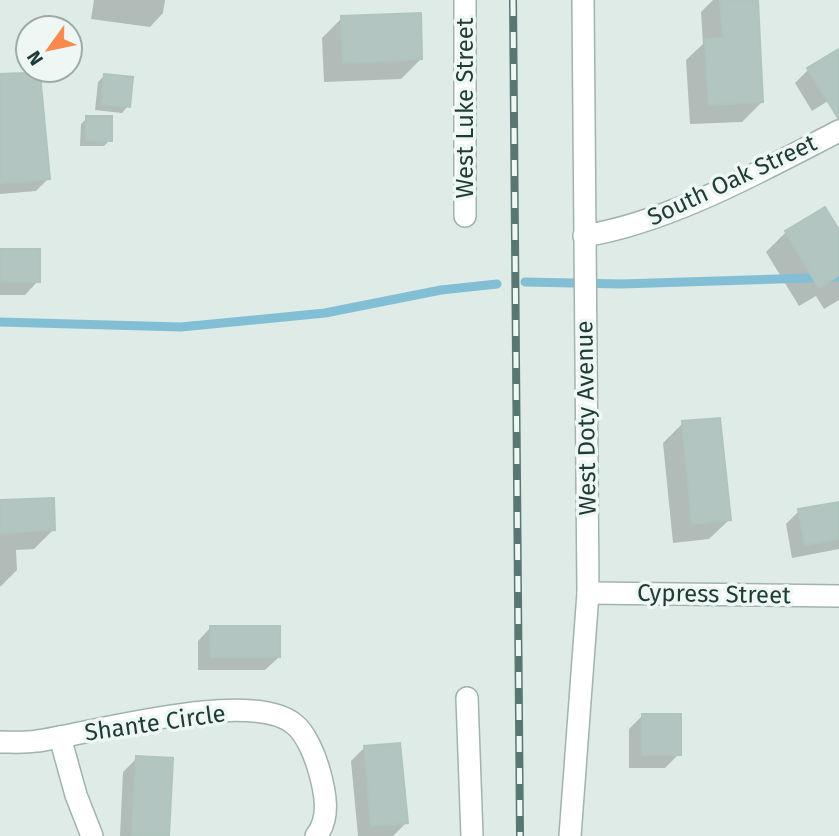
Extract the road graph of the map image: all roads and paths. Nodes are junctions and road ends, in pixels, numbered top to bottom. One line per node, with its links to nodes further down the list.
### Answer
1 (464, 0): 4 (street, West Luke Street)
2 (583, 0): 5 (street, West Doty Avenue)
3 (839, 131): 5 (street, South Oak Street)
4 (465, 216)
5 (583, 236): 6 (street, West Doty Avenue)
6 (588, 593): 7 (street, Cypress Street); 14 (street, West Doty Avenue)
7 (839, 596)
8 (467, 698): 13 (street)
9 (60, 737): 10 (street, Shante Circle); 11 (street, Shante Circle); 12 (street, Shante Circle)
10 (0, 743)
11 (92, 836)
12 (316, 836)
13 (472, 836)
14 (570, 836)

